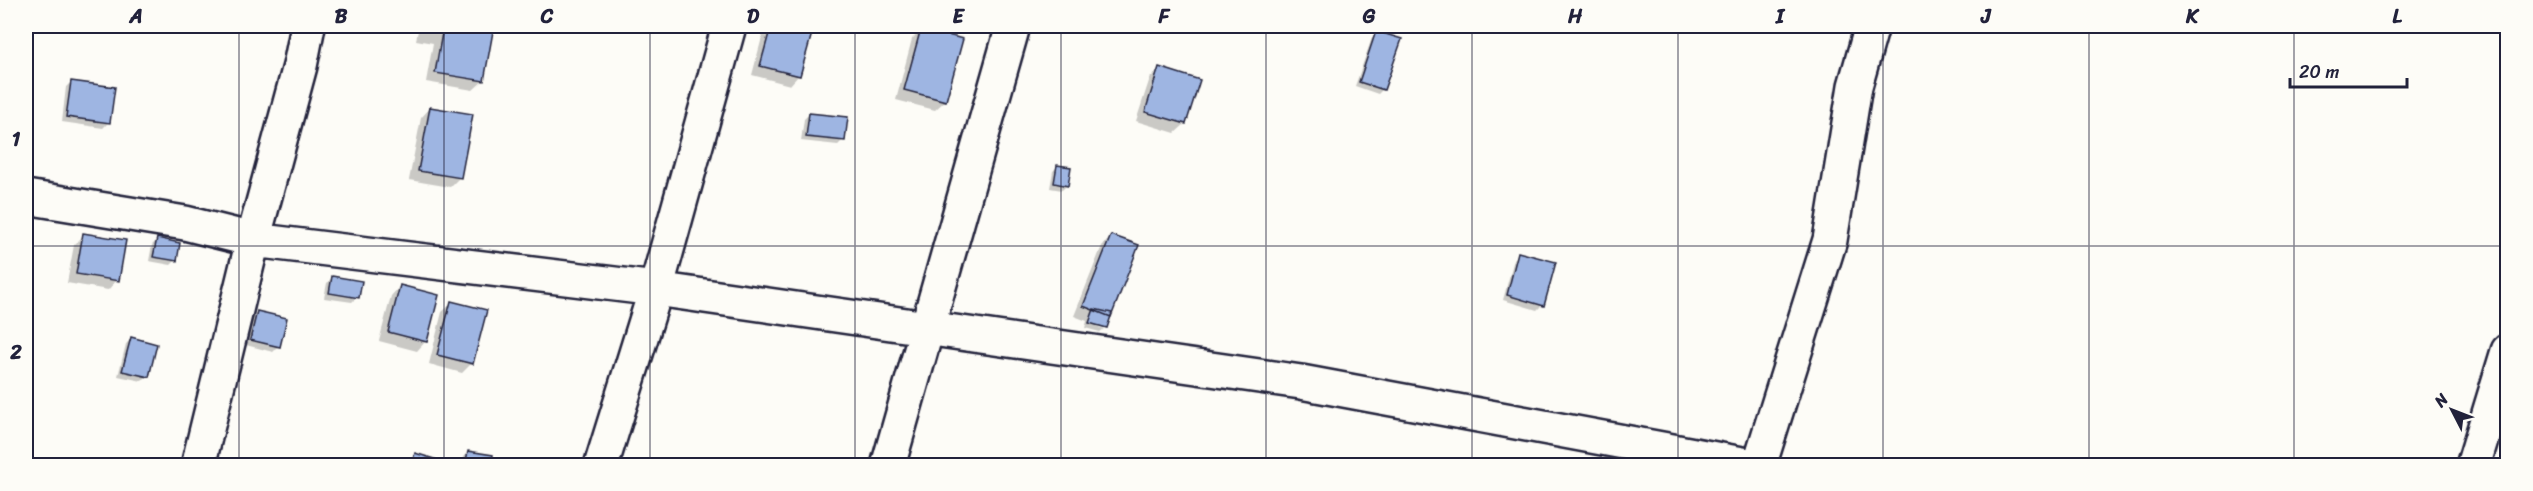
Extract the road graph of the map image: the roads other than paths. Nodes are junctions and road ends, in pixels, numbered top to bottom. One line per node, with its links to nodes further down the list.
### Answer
1 (308, 26): 6 (street)
2 (729, 26): 7 (street)
3 (1013, 26): 8 (street)
4 (1872, 26): 14 (street)
5 (26, 197): 6 (street)
6 (253, 240): 7 (street); 10 (street)
7 (656, 290): 8 (street); 11 (street)
8 (927, 329): 12 (street); 13 (street)
9 (2508, 351): 15 (street)
10 (198, 465)
11 (602, 465)
12 (888, 465)
13 (1753, 465)
14 (1759, 465)
15 (2473, 465)

